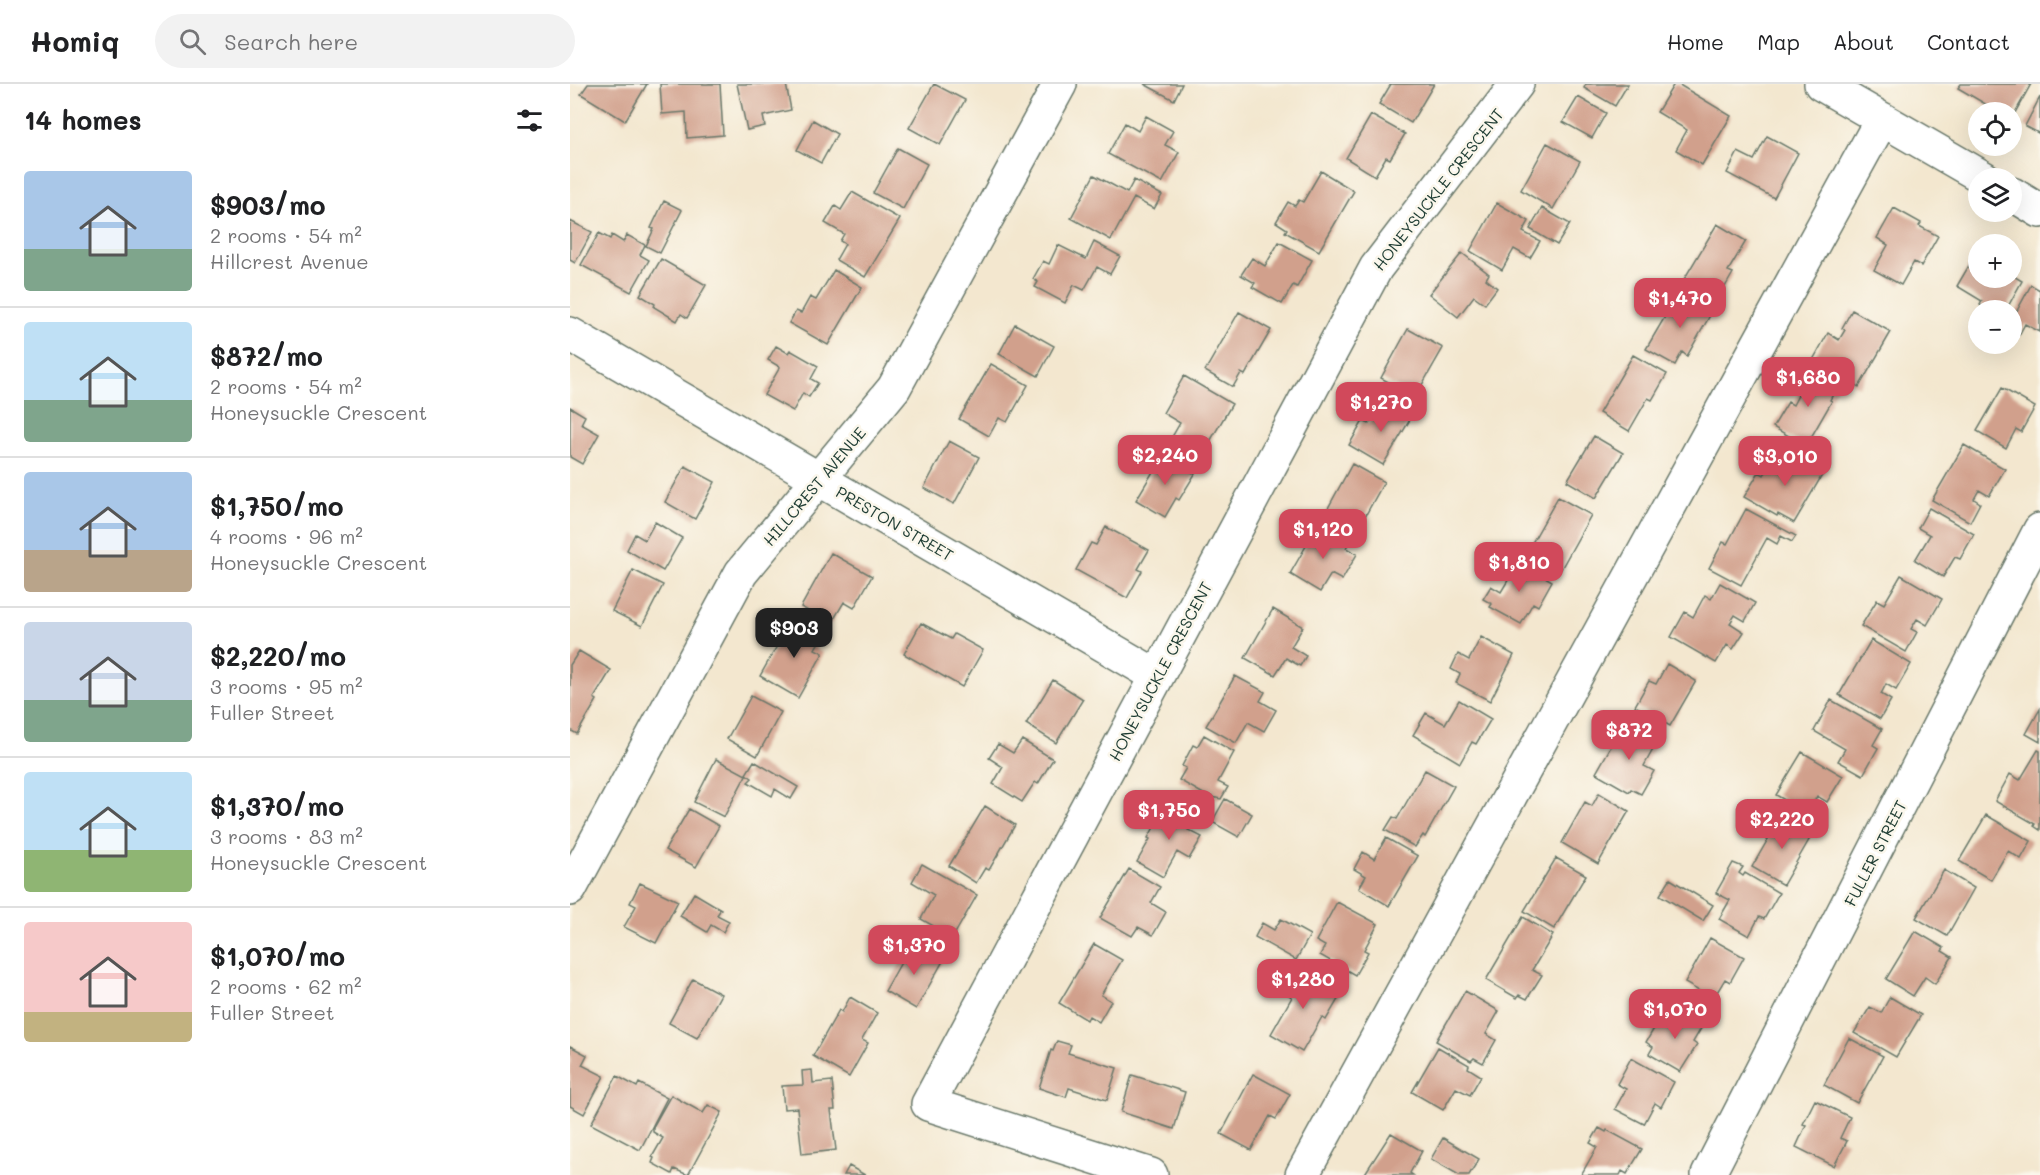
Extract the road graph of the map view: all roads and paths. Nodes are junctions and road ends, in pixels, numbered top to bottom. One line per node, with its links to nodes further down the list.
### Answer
1 (1060, 84): 9 (street, HILLCREST AVENUE)
2 (1517, 84): 11 (street, HONEYSUCKLE CRESCENT)
3 (1821, 84): 4 (street)
4 (1882, 119): 5 (street); 14 (street)
5 (1968, 169)
6 (2022, 201): 7 (street)
7 (2040, 211)
8 (570, 334): 9 (street, PRESTON STREET)
9 (819, 478): 11 (street, PRESTON STREET); 12 (street, HILLCREST AVENUE)
10 (2040, 530): 15 (street, FULLER STREET)
11 (1157, 676): 13 (street, HONEYSUCKLE CRESCENT)
12 (570, 889)
13 (1151, 1175)
14 (1302, 1175)
15 (1708, 1175)

